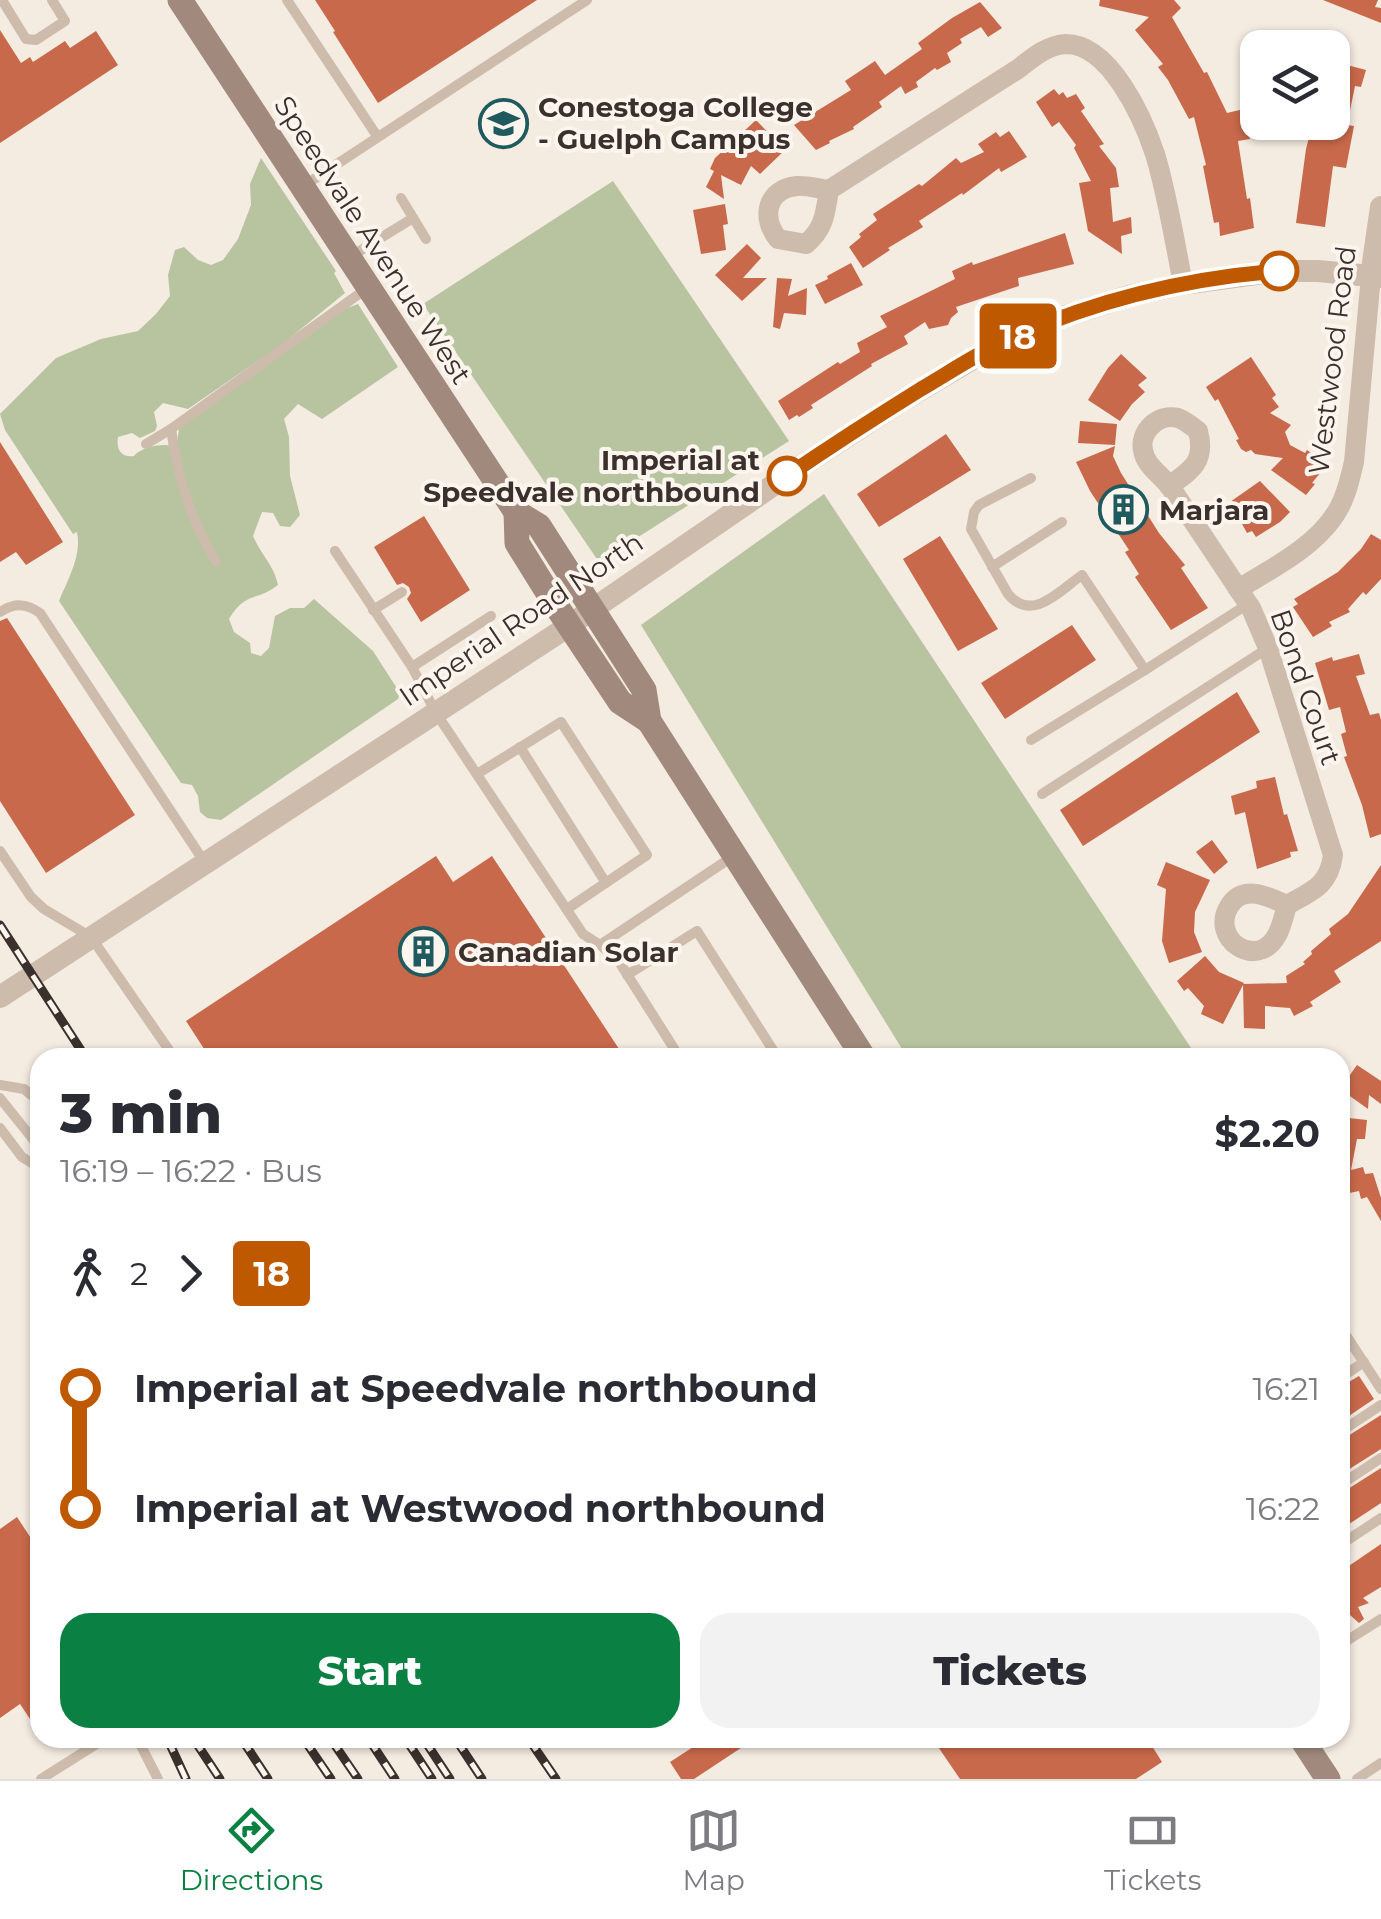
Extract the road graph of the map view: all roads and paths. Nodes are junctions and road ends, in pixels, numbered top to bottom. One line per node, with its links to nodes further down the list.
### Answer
1 (2, 0): 2 (lane)
2 (52, 0)
3 (180, 0): 7 (main road, Speedvale Avenue West)
4 (288, 0): 6 (lane)
5 (587, 0): 6 (lane)
6 (377, 136): 7 (lane)
7 (302, 188): 13 (main road, Speedvale Avenue West)
8 (829, 190): 15 (street)
9 (401, 198): 11 (lane)
10 (1381, 208): 14 (street, Westwood Road)
11 (413, 218): 12 (lane); 13 (lane)
12 (426, 239)
13 (348, 259): 16 (main road, Speedvale Avenue West)
14 (1376, 276): 15 (street, Imperial Road North); 27 (street, Westwood Road)
15 (1183, 284): 28 (street, Imperial Road North)
16 (367, 288): 17 (lane); 21 (main road, Speedvale Avenue West)
17 (171, 429): 18 (lane); 24 (lane)
18 (146, 444)
19 (1031, 478): 25 (lane)
20 (1170, 486): 27 (street, Bond Court)
21 (516, 512): 28 (main road, Speedvale Avenue West); 32 (main road, Speedvale Avenue West)
22 (1062, 522): 25 (lane)
23 (335, 551): 29 (lane)
24 (216, 561)
25 (992, 567): 35 (lane)
26 (402, 592): 29 (lane)
27 (1243, 596): 33 (street, Bond Court); 35 (lane)
28 (592, 609): 32 (street, Imperial Road North); 37 (main road, Speedvale Avenue West)
29 (373, 610): 34 (lane)
30 (0, 612): 44 (lane)
31 (491, 616): 34 (lane)
32 (569, 625): 36 (street, Imperial Road North); 37 (main road, Speedvale Avenue West)
33 (1268, 648): 41 (lane); 46 (street, Bond Court)
34 (412, 668): 36 (lane)
35 (1145, 670): 38 (lane)
36 (436, 712): 40 (lane); 44 (street, Imperial Road North)
37 (649, 722): 43 (main road, Speedvale Avenue West)
38 (1032, 740)
39 (520, 747): 40 (lane); 45 (lane); 45 (lane)
40 (477, 774): 47 (lane)
41 (1042, 794)
42 (0, 851): 48 (lane)
43 (735, 855): 49 (lane); 55 (main road, Speedvale Avenue West)
44 (205, 863): 48 (street, Imperial Road North)
45 (606, 883): 47 (lane)
46 (1287, 905)
47 (567, 910): 49 (lane)
48 (91, 938): 51 (street, Imperial Road North); 52 (lane)
49 (600, 945): 50 (lane)
50 (628, 974): 53 (lane); 54 (lane)
51 (0, 997)
52 (168, 1048)
53 (674, 1048)
54 (772, 1048)
55 (858, 1048)
56 (0, 1085): 57 (lane)
57 (30, 1093)
58 (0, 1098): 60 (lane)
59 (0, 1128): 61 (lane)
60 (30, 1136)
61 (30, 1162)
62 (1350, 1341): 63 (lane)
63 (1364, 1362): 64 (lane); 65 (lane)
64 (1350, 1371)
65 (1381, 1388)
66 (1381, 1405): 67 (lane)
67 (1350, 1425)
68 (1381, 1458): 69 (lane)
69 (1350, 1478)
70 (1381, 1518): 71 (lane)
71 (1350, 1538)
72 (1381, 1619): 73 (lane)
73 (1350, 1639)
74 (90, 1748): 78 (lane)
75 (142, 1748): 79 (lane)
76 (1308, 1748): 80 (main road)
77 (1381, 1764): 81 (lane)
78 (41, 1779)
79 (158, 1779)
80 (1328, 1779)
81 (1357, 1779)

